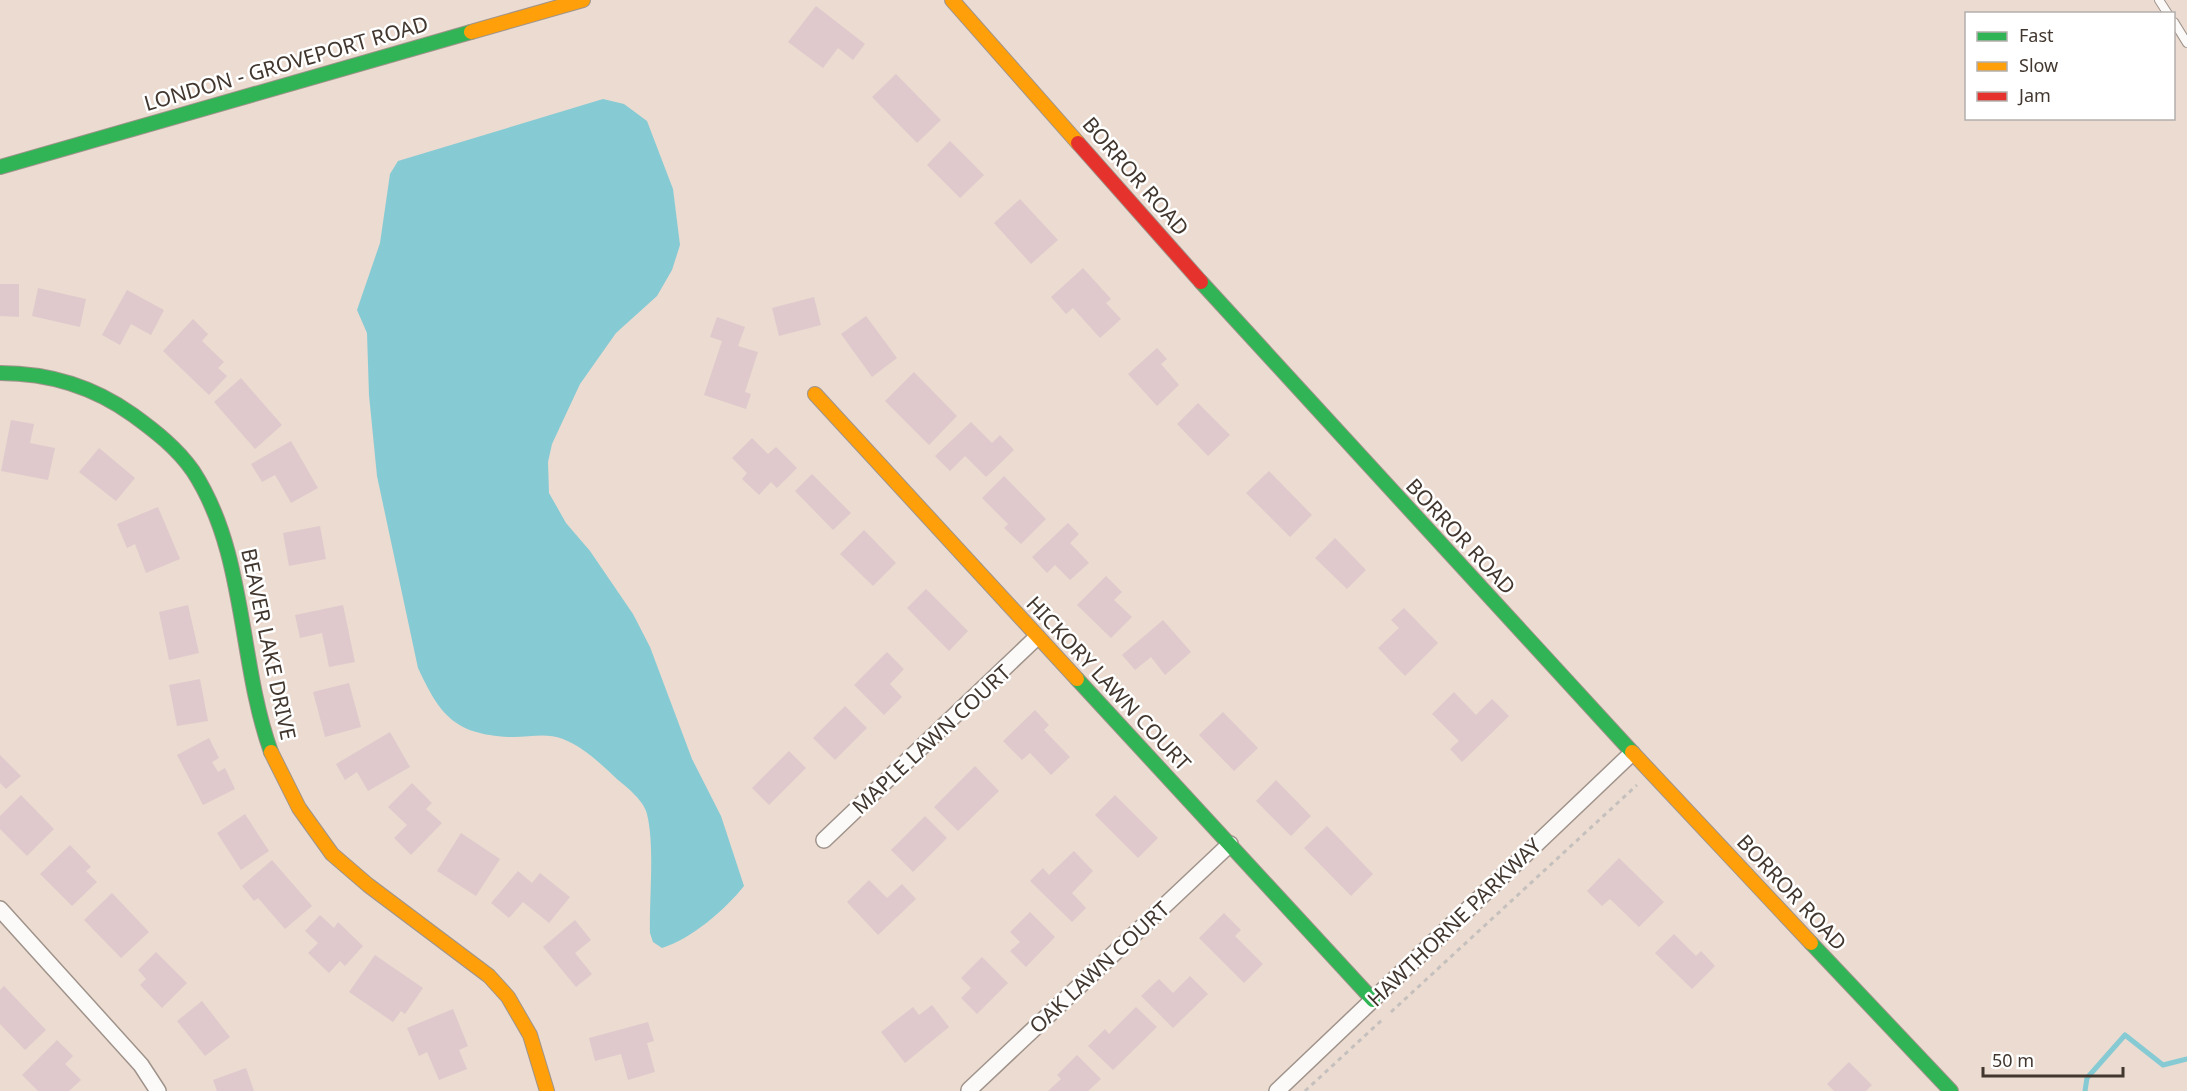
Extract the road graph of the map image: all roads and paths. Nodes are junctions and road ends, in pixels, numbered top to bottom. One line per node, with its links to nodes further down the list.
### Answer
1 (583, 0): 5 (street, LONDON - GROVEPORT ROAD)
2 (952, 0): 9 (street, BORROR ROAD)
3 (2175, 24): 4 (lane)
4 (2187, 43)
5 (0, 167)
6 (0, 373): 17 (street, BEAVER LAKE DRIVE)
7 (814, 394): 8 (street, HICKORY LAWN COURT)
8 (1037, 638): 11 (street, MAPLE LAWN COURT); 12 (street, HICKORY LAWN COURT)
9 (1632, 753): 10 (street, BORROR ROAD); 14 (street, HAWTHORNE PARKWAY)
10 (1651, 773): 19 (path); 20 (street, BORROR ROAD)
11 (824, 840)
12 (1230, 844): 14 (street, HICKORY LAWN COURT); 15 (street, OAK LAWN COURT)
13 (0, 909): 16 (street)
14 (1373, 1000): 18 (street, HAWTHORNE PARKWAY)
15 (969, 1090)
16 (158, 1091)
17 (547, 1091)
18 (1277, 1091)
19 (1305, 1091)
20 (1951, 1091)

